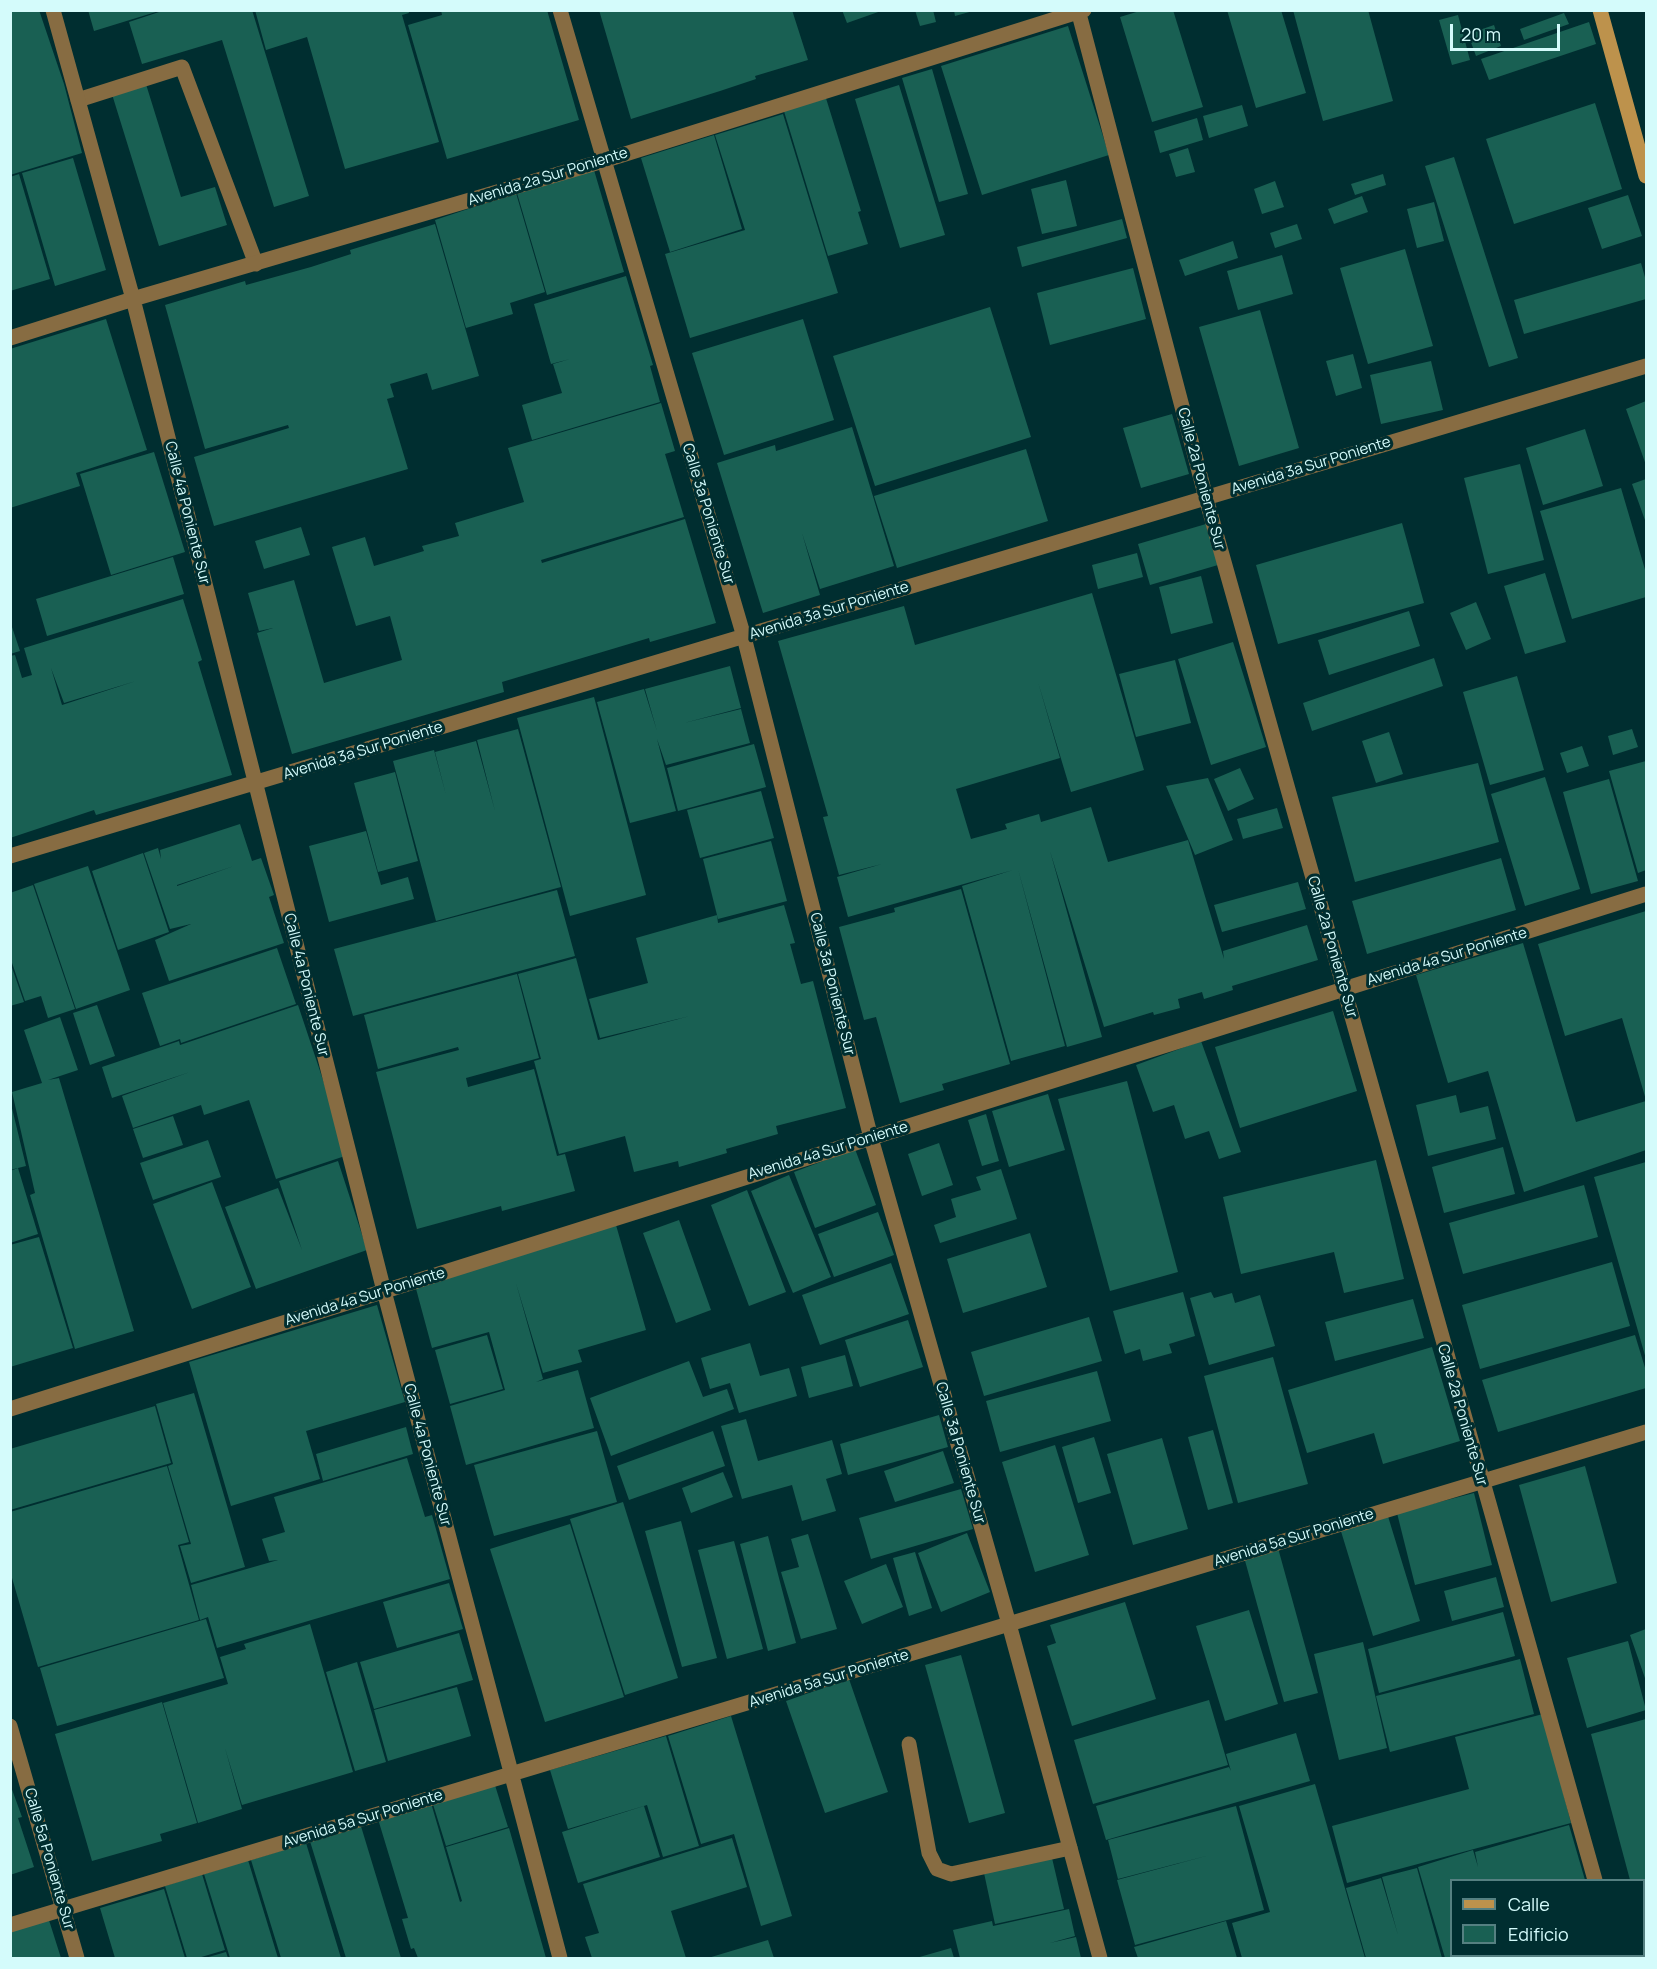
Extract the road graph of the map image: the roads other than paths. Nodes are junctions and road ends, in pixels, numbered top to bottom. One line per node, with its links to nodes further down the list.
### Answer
1 (53, 10): 5 (street, Calle 4a Poniente Sur)
2 (560, 10): 6 (street, Calle 3a Poniente Sur)
3 (1600, 10): 7 (main road)
4 (1080, 11): 6 (street, Avenida 2a Sur Poniente); 12 (street, Calle 2a Poniente Sur)
5 (78, 100): 8 (street); 9 (street, Calle 4a Poniente Sur)
6 (603, 161): 8 (street, Avenida 2a Sur Poniente); 13 (street, Calle 3a Poniente Sur)
7 (1647, 176)
8 (256, 264): 9 (street, Avenida 2a Sur Poniente)
9 (133, 299): 10 (street, Avenida 2a Sur Poniente); 14 (street, Calle 4a Poniente Sur)
10 (10, 338)
11 (1647, 366): 12 (street, Avenida 3a Sur Poniente)
12 (1206, 498): 13 (street, Avenida 3a Sur Poniente); 17 (street, Calle 2a Poniente Sur)
13 (744, 637): 14 (street, Avenida 3a Sur Poniente); 18 (street, Calle 3a Poniente Sur)
14 (254, 783): 15 (street, Avenida 3a Sur Poniente); 19 (street, Calle 4a Poniente Sur)
15 (10, 856)
16 (1647, 894): 17 (street, Avenida 4a Sur Poniente)
17 (1344, 989): 18 (street, Avenida 4a Sur Poniente); 22 (street, Calle 2a Poniente Sur)
18 (871, 1138): 19 (street, Avenida 4a Sur Poniente); 23 (street, Calle 3a Poniente Sur)
19 (384, 1291): 20 (street, Avenida 4a Sur Poniente); 26 (street, Calle 4a Poniente Sur)
20 (10, 1409)
21 (1647, 1432): 22 (street, Avenida 5a Sur Poniente)
22 (1481, 1482): 23 (street, Avenida 5a Sur Poniente); 28 (street, Calle 2a Poniente Sur)
23 (1009, 1624): 26 (street, Avenida 5a Sur Poniente); 27 (street, Calle 3a Poniente Sur)
24 (10, 1726): 29 (street, Calle 5a Poniente Sur)
25 (909, 1744): 27 (street)
26 (511, 1775): 29 (street, Avenida 5a Sur Poniente); 32 (street, Calle 4a Poniente Sur)
27 (1070, 1848): 33 (street, Calle 3a Poniente Sur)
28 (1594, 1879)
29 (64, 1909): 30 (street, Avenida 5a Sur Poniente); 31 (street, Calle 5a Poniente Sur)
30 (10, 1925)
31 (77, 1959)
32 (560, 1959)
33 (1100, 1959)

